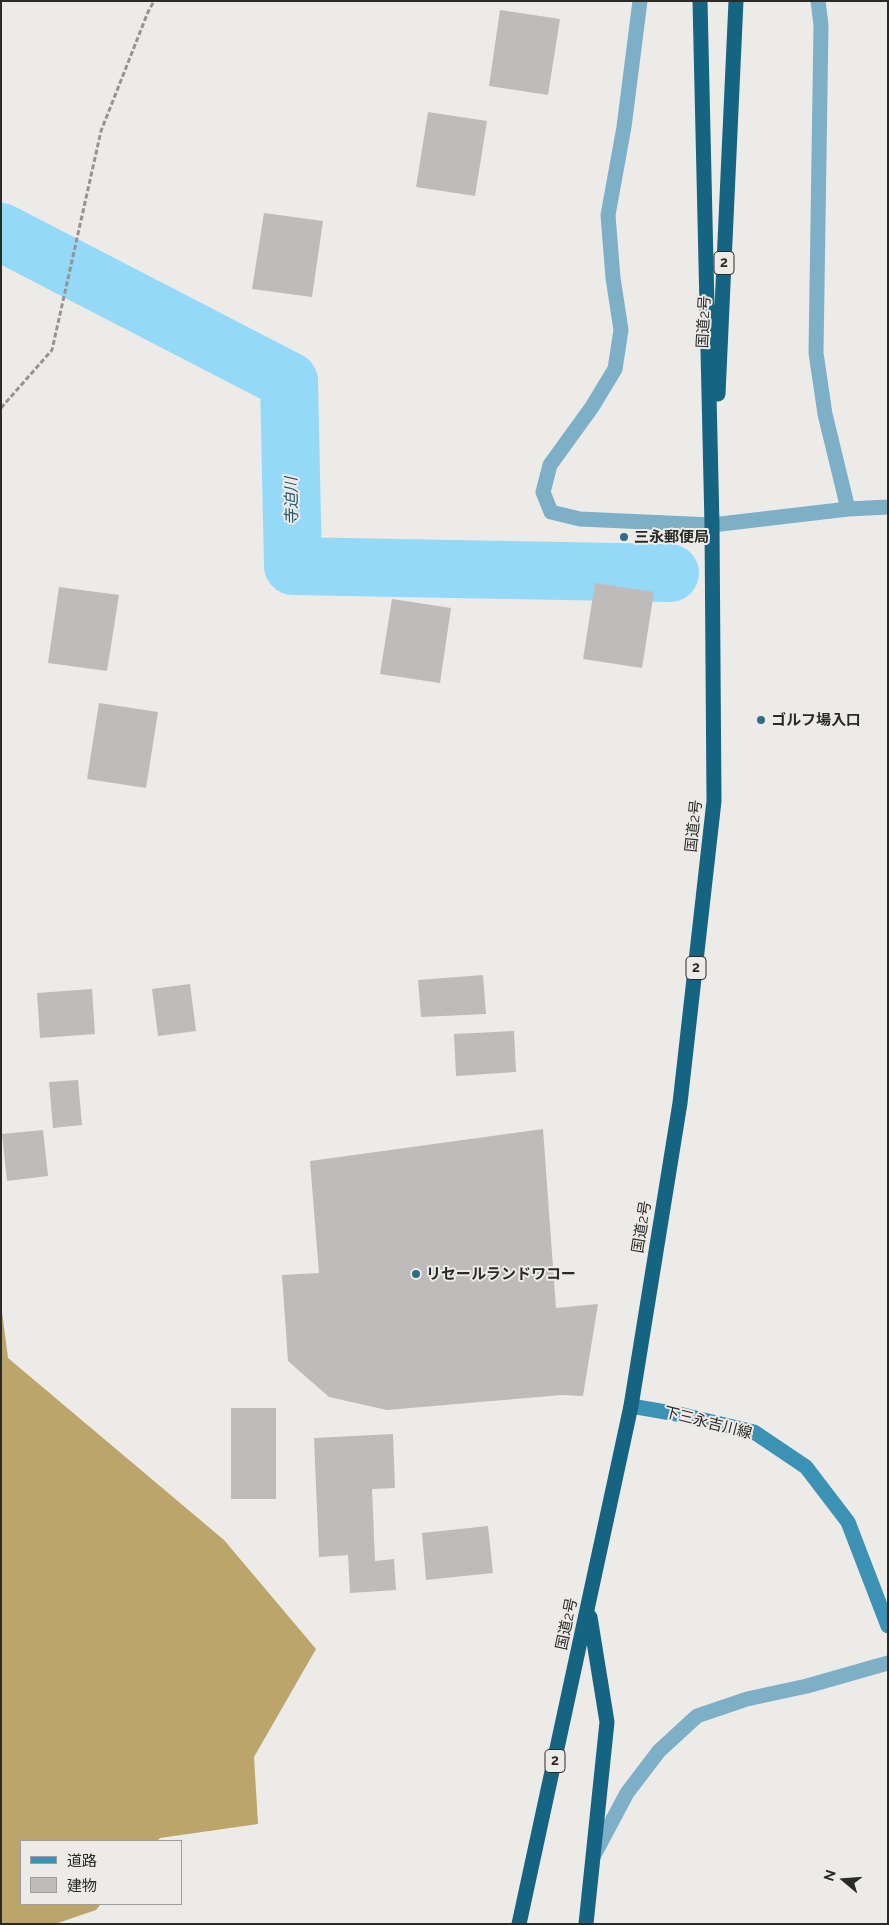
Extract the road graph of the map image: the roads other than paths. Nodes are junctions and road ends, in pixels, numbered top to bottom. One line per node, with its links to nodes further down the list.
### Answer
1 (640, 1): 7 (street)
2 (700, 1): 7 (highway, 国道2号 / 2)
3 (736, 1): 7 (highway, 国道2号 / 2)
4 (818, 1): 6 (street)
5 (888, 508): 6 (street)
6 (848, 509): 7 (street)
7 (712, 525): 8 (highway, 国道2号 / 2)
8 (631, 1406): 9 (highway, 国道2号 / 2); 10 (main road, 下三永吉川線)
9 (588, 1608): 12 (highway); 13 (highway, 国道2号 / 2)
10 (888, 1626)
11 (888, 1663): 12 (street)
12 (593, 1856): 14 (highway)
13 (519, 1920)
14 (586, 1924)

